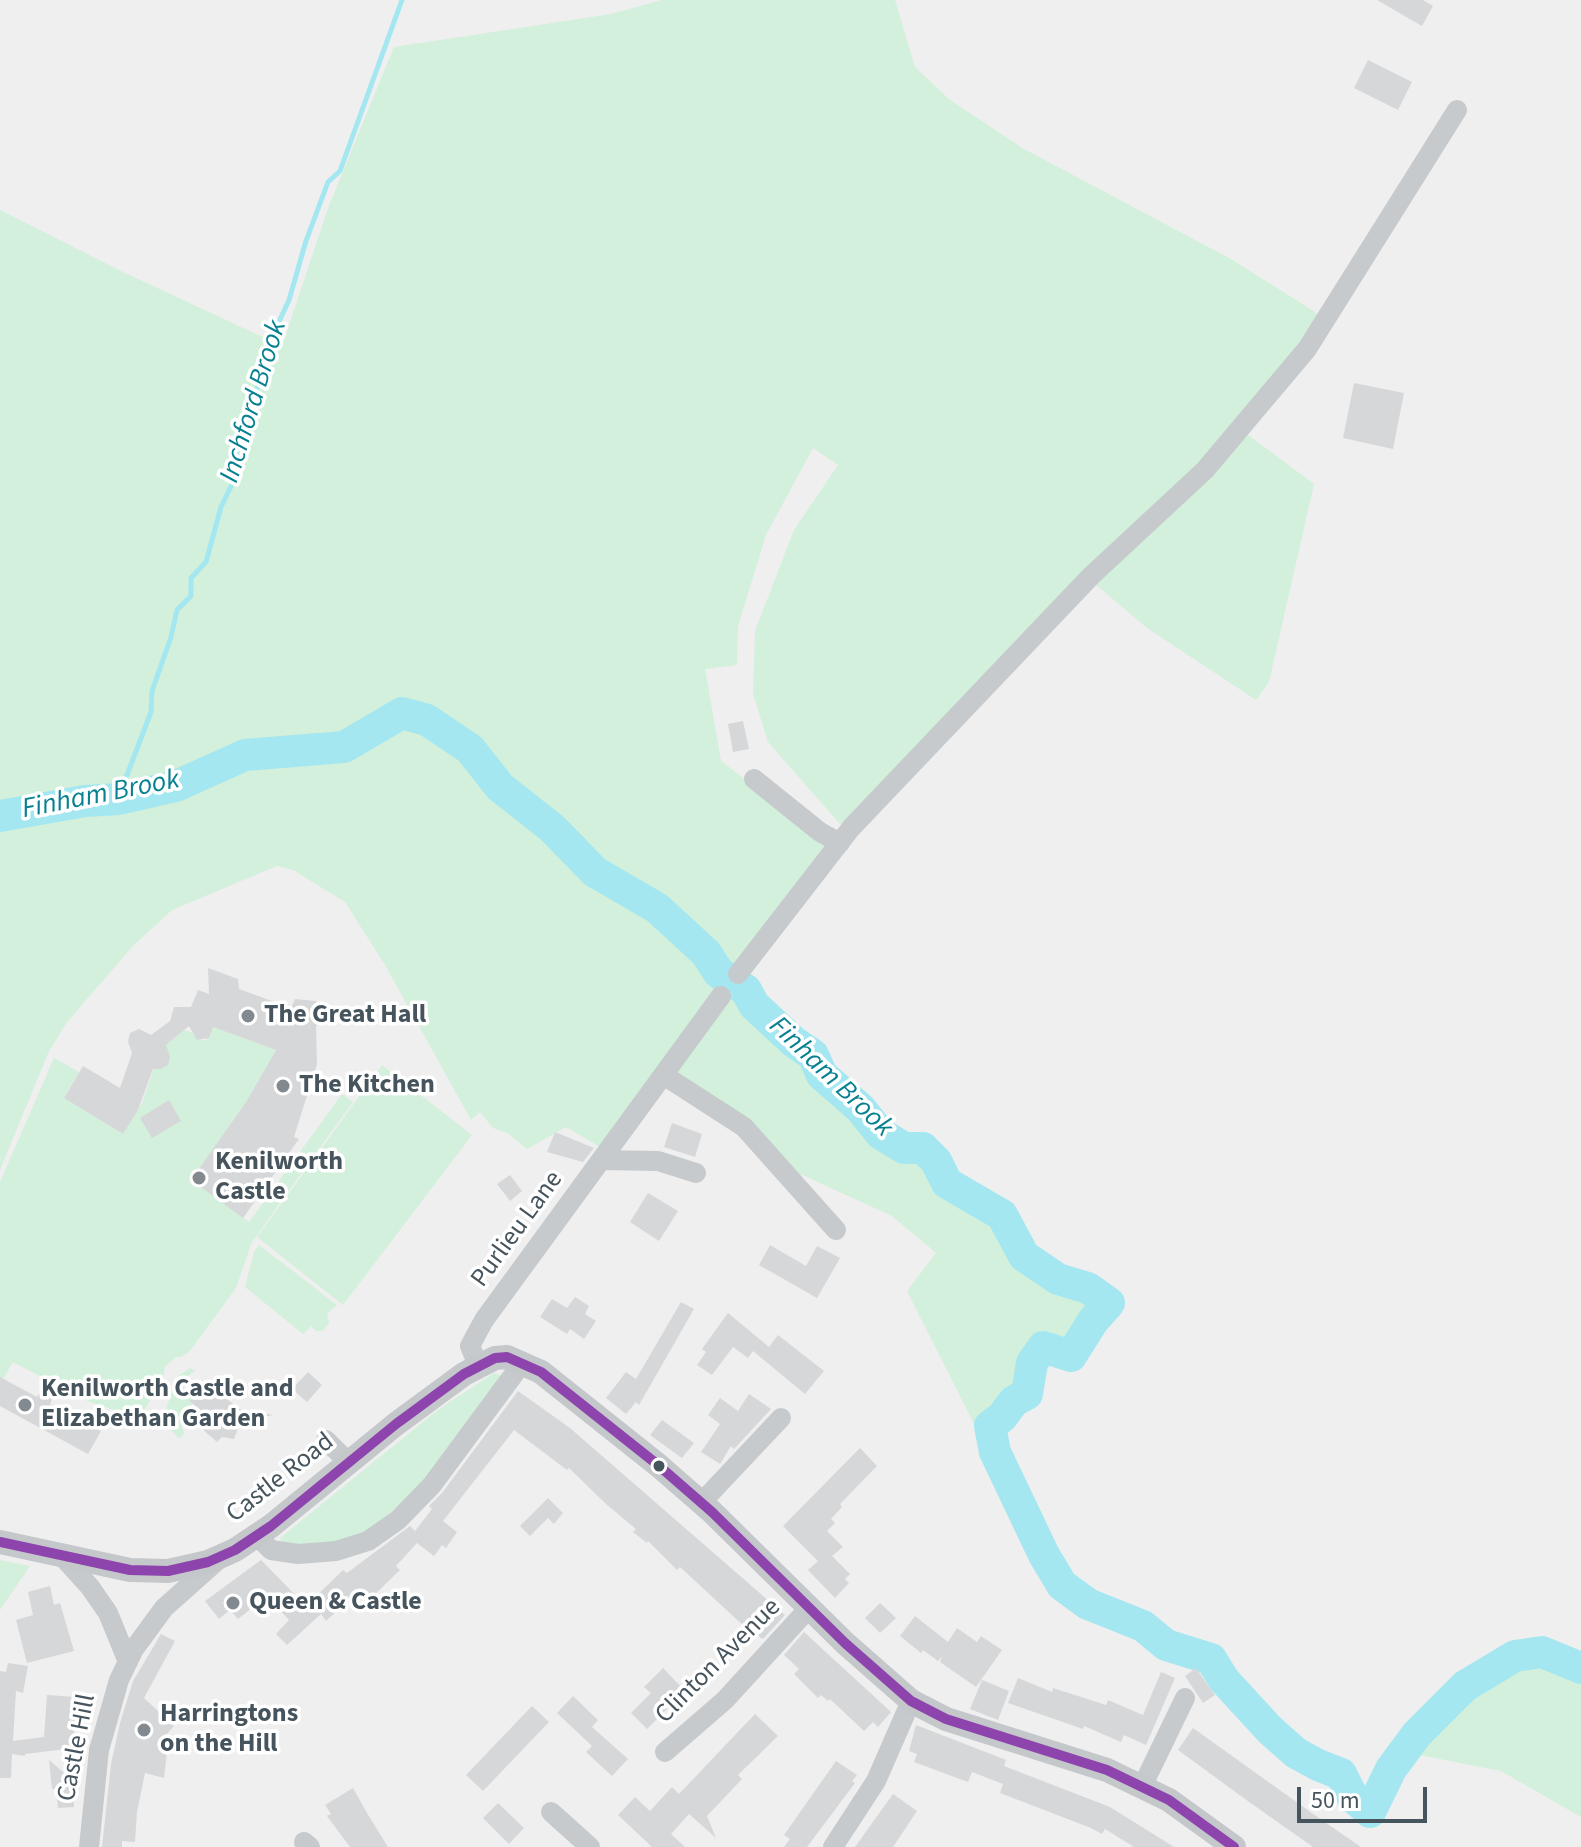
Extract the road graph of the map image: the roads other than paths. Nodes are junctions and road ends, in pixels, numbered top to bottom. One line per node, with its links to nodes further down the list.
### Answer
1 (1457, 110): 3 (street)
2 (754, 779): 3 (street)
3 (840, 843): 4 (street)
4 (738, 974)
5 (721, 996): 6 (street, Purlieu Lane)
6 (665, 1076): 7 (street, Purlieu Lane); 9 (street)
7 (602, 1160): 8 (street); 11 (street, Purlieu Lane)
8 (696, 1173)
9 (836, 1230)
10 (523, 1362): 11 (main road); 15 (main road); 16 (street)
11 (478, 1365): 14 (main road, Castle Road)
12 (781, 1418): 15 (street)
13 (326, 1440): 14 (street)
14 (349, 1463): 16 (main road, Castle Road)
15 (701, 1503): 20 (main road)
16 (250, 1533): 19 (main road, Castle Road)
17 (0, 1542): 18 (main road, Castle Road)
18 (61, 1555): 19 (main road, Castle Road); 21 (street)
19 (223, 1555): 21 (street, Castle Hill)
20 (809, 1608): 23 (main road); 24 (street, Clinton Avenue)
21 (128, 1662): 27 (street, Castle Hill)
22 (1185, 1698): 25 (street)
23 (911, 1701): 25 (main road); 29 (street)
24 (665, 1752)
25 (1142, 1787): 30 (main road)
26 (551, 1812): 28 (street)
27 (89, 1847)
28 (590, 1847)
29 (833, 1847)
30 (1234, 1847)

